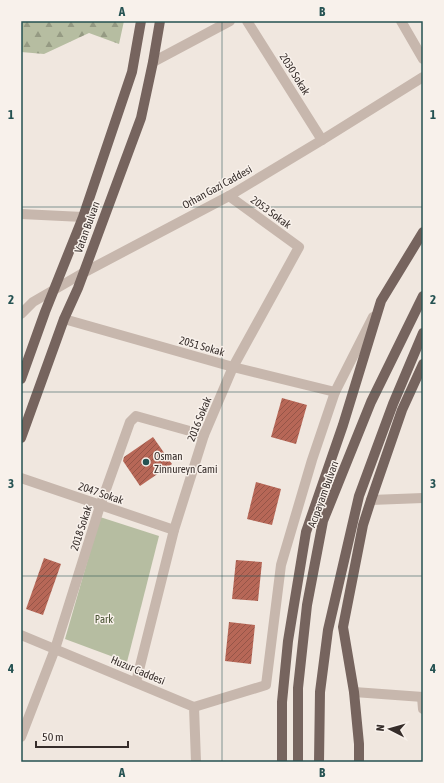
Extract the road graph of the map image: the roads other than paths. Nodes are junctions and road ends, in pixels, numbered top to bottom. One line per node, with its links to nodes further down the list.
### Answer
1 (141, 21): 12 (main road, Vatan Bulvarı)
2 (160, 21): 7 (main road, Vatan Bulvarı)
3 (230, 21): 7 (street)
4 (247, 21): 9 (street, 2030 Sokak)
5 (401, 21): 6 (street)
6 (423, 59)
7 (153, 62): 15 (main road, Vatan Bulvarı)
8 (423, 77): 9 (street, Orhan Gazi Caddesi)
9 (322, 140): 10 (street, Orhan Gazi Caddesi)
10 (229, 196): 14 (street, 2053 Sokak); 15 (street, Orhan Gazi Caddesi)
11 (21, 214): 12 (street)
12 (83, 217): 16 (main road, Vatan Bulvarı)
13 (423, 232): 18 (main road)
14 (299, 247): 23 (street, 2016 Sokak)
15 (83, 273): 16 (street, Orhan Gazi Caddesi); 20 (main road, Vatan Bulvarı)
16 (54, 290): 19 (street, Orhan Gazi Caddesi); 24 (main road, Vatan Bulvarı)
17 (423, 296): 43 (main road, Acıpayam Bulvarı)
18 (381, 301): 25 (street); 42 (main road)
19 (21, 314)
20 (64, 319): 23 (street, 2051 Sokak); 27 (main road, Vatan Bulvarı)
21 (423, 333): 44 (main road)
22 (423, 364): 30 (main road)
23 (233, 367): 25 (street, 2051 Sokak); 26 (street, 2016 Sokak)
24 (21, 379)
25 (335, 392): 38 (street)
26 (204, 435): 31 (street, 2018 Sokak); 32 (street, 2016 Sokak)
27 (21, 438)
28 (21, 478): 31 (street, 2047 Sokak)
29 (423, 498): 30 (street)
30 (371, 500): 36 (main road)
31 (100, 506): 32 (street, 2047 Sokak); 34 (street, 2018 Sokak)
32 (174, 530): 35 (street, 2016 Sokak)
33 (21, 635): 34 (street, Huzur Caddesi)
34 (55, 649): 35 (street, Huzur Caddesi); 40 (street, 2018 Sokak)
35 (136, 682): 38 (street, Huzur Caddesi)
36 (354, 692): 37 (street); 45 (main road)
37 (422, 697): 39 (street)
38 (194, 707): 41 (street)
39 (423, 709)
40 (21, 737)
41 (196, 762)
42 (282, 762)
43 (298, 762)
44 (319, 762)
45 (359, 762)

